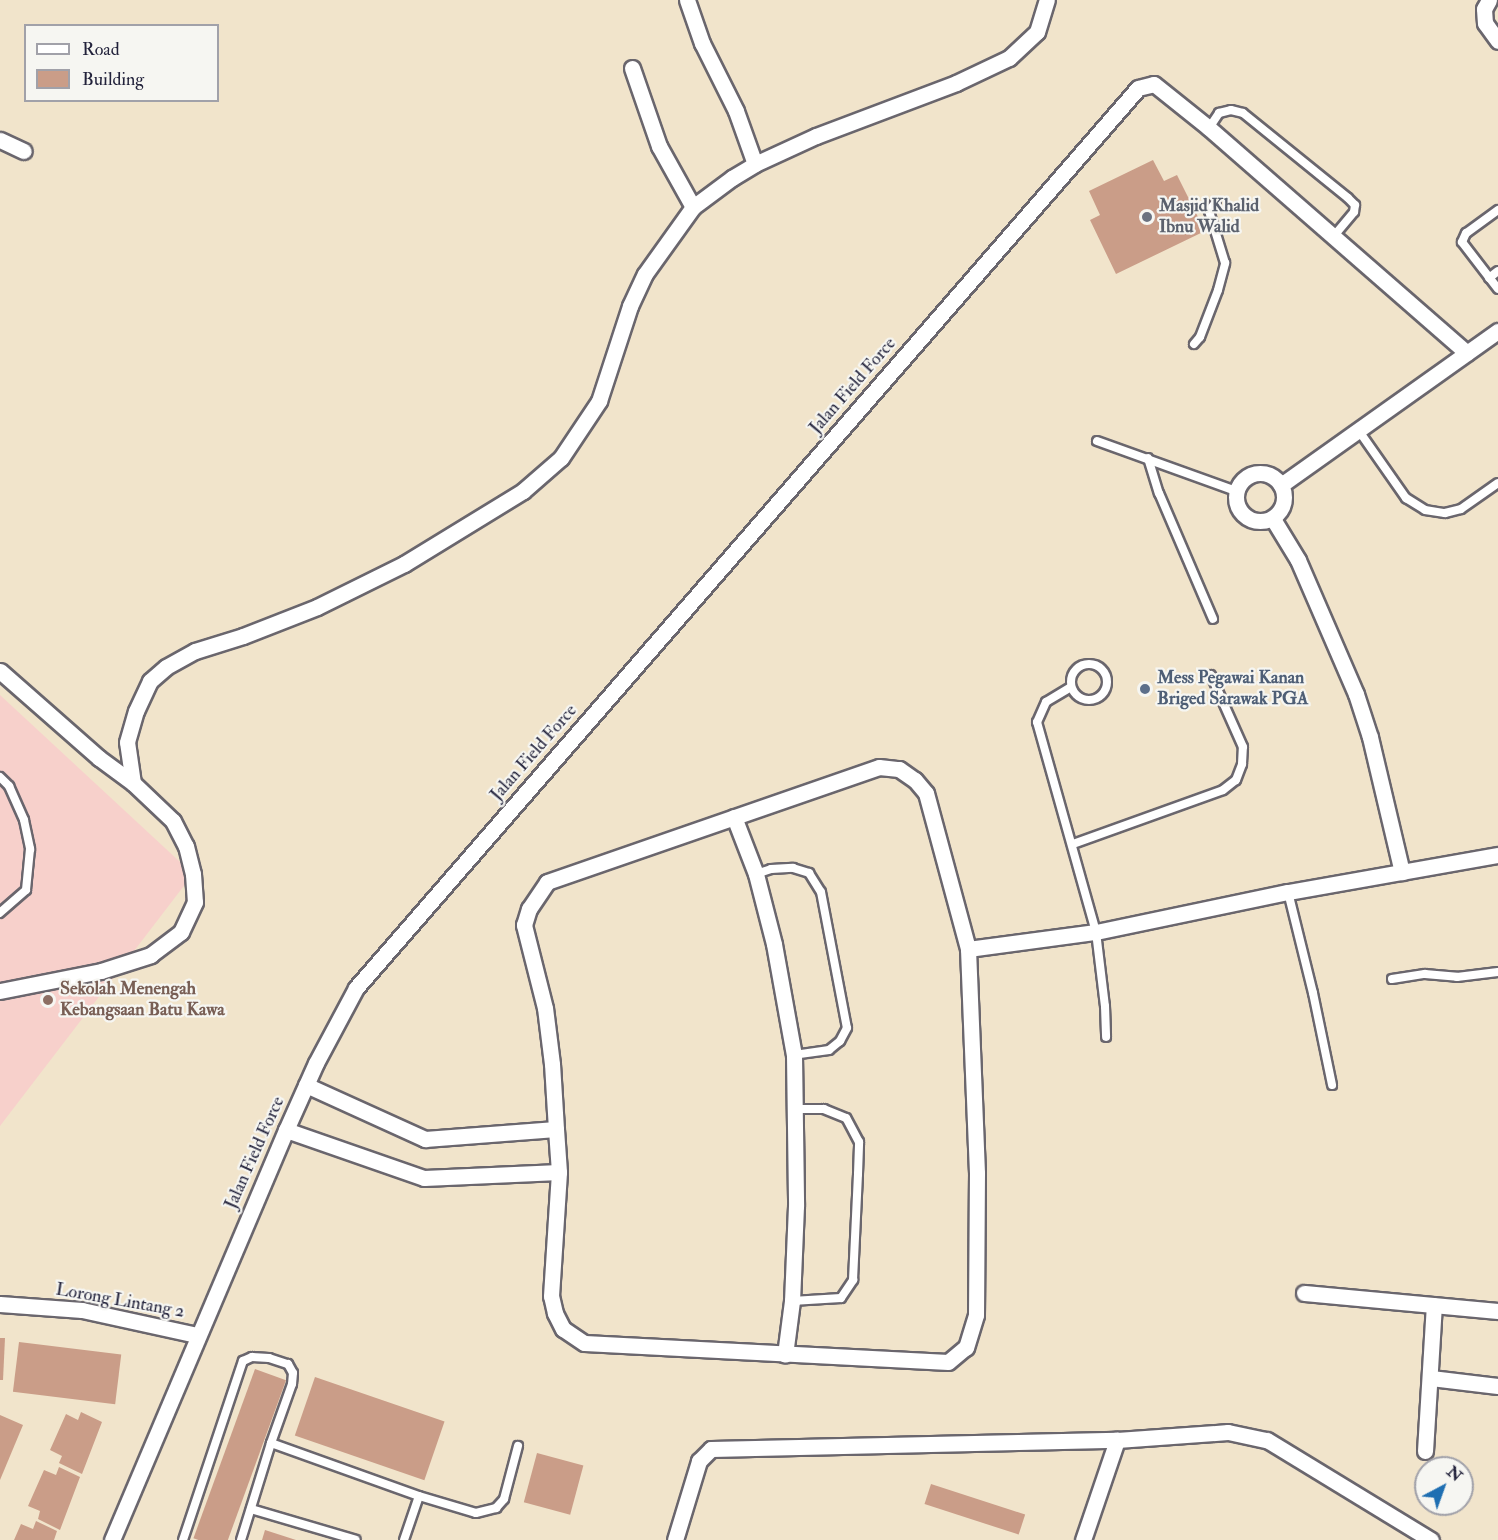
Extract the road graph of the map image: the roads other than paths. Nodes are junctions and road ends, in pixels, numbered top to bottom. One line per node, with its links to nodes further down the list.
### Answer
1 (687, 0): 9 (street)
2 (1047, 0): 9 (street)
3 (1489, 0): 4 (street)
4 (1498, 41)
5 (632, 68): 11 (street)
6 (1209, 128): 13 (street); 13 (lane); 47 (street, Jalan Field Force)
7 (0, 140): 8 (street)
8 (24, 151)
9 (755, 164): 11 (street)
10 (1216, 202): 18 (lane)
11 (693, 207): 32 (street)
12 (1498, 210): 15 (lane)
13 (1334, 236): 19 (street)
14 (1498, 271): 15 (lane)
15 (1489, 278): 16 (lane)
16 (1498, 290)
17 (1498, 331): 19 (street)
18 (1194, 344)
19 (1467, 353): 20 (street)
20 (1359, 431): 23 (lane); 24 (street)
21 (1097, 441): 22 (lane)
22 (1148, 458): 25 (lane); 27 (lane)
23 (1498, 483)
24 (1281, 485): 25 (street); 26 (street)
25 (1236, 491): 26 (street)
26 (1273, 519): 36 (street)
27 (1213, 620)
28 (0, 670): 32 (street)
29 (1211, 675): 34 (lane)
30 (1071, 687): 30 (lane); 34 (lane)
31 (0, 777): 39 (lane)
32 (133, 783): 44 (street)
33 (734, 817): 37 (street); 41 (street); 51 (street)
34 (1073, 844): 40 (lane)
35 (1498, 855): 36 (street)
36 (1402, 872): 38 (street)
37 (756, 874): 46 (street); 46 (lane)
38 (1288, 892): 40 (street); 48 (lane)
39 (0, 913)
40 (1096, 932): 41 (street); 45 (lane)
41 (968, 950): 59 (street)
42 (1498, 972): 43 (lane)
43 (1392, 979)
44 (0, 991)
45 (1106, 1037)
46 (794, 1055): 49 (street)
47 (306, 1085): 50 (street, Jalan Field Force); 51 (street)
48 (1332, 1085)
49 (796, 1109): 54 (street); 54 (lane)
50 (286, 1130): 52 (street); 58 (street, Jalan Field Force)
51 (556, 1130): 52 (street)
52 (559, 1172): 59 (street)
53 (1304, 1293): 56 (street)
54 (792, 1301): 59 (street)
55 (0, 1304): 58 (street, Lorong Lintang 2)
56 (1434, 1305): 57 (street); 60 (street)
57 (1498, 1311)
58 (197, 1335): 68 (street, Jalan Field Force)
59 (785, 1355)
60 (1431, 1378): 61 (street); 65 (street)
61 (1498, 1386)
62 (1117, 1440): 73 (street); 74 (street); 75 (street)
63 (272, 1443): 66 (lane); 67 (lane); 69 (lane)
64 (518, 1446): 66 (lane)
65 (1425, 1451)
66 (419, 1496): 72 (lane)
67 (252, 1509): 70 (lane); 71 (lane)
68 (112, 1540)
69 (183, 1540)
70 (241, 1540)
71 (356, 1540)
72 (404, 1540)
73 (675, 1540)
74 (1083, 1540)
75 (1431, 1540)

